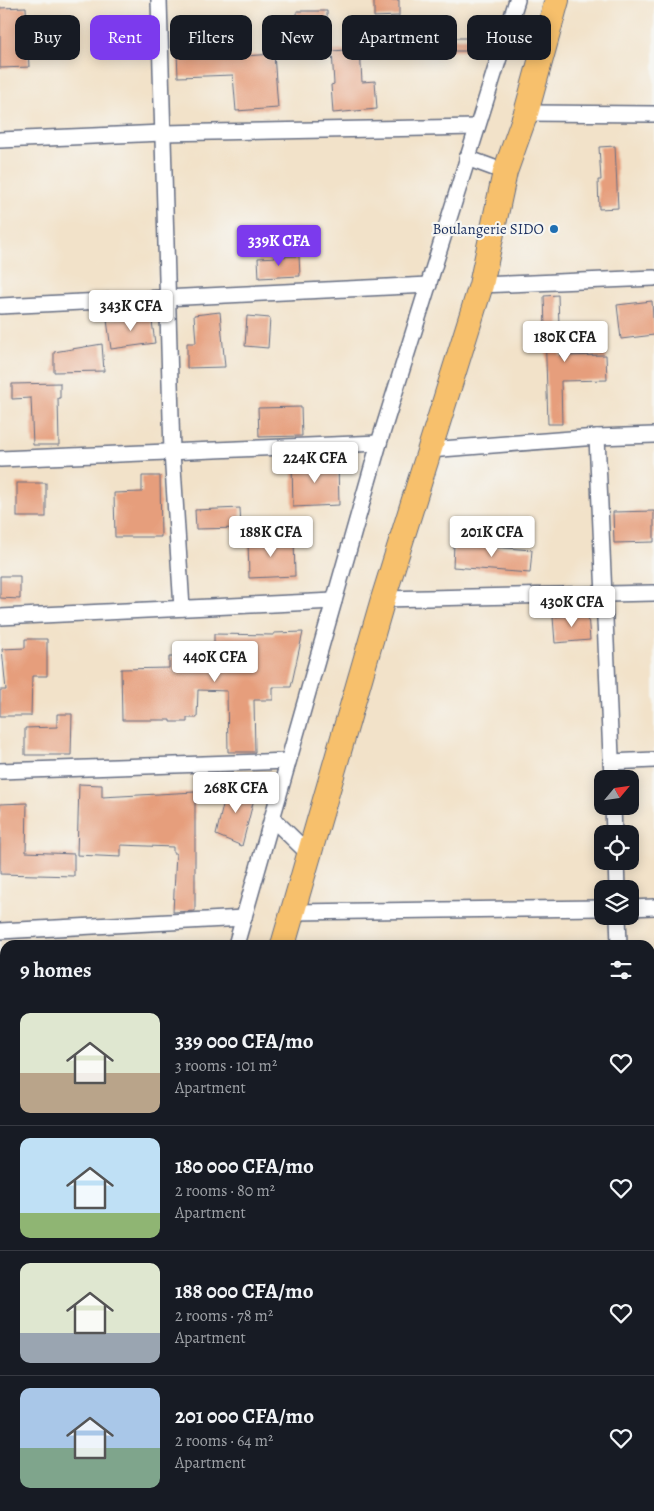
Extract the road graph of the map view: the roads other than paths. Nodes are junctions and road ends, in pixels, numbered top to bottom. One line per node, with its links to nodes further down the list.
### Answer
1 (159, 0): 7 (street)
2 (517, 0): 6 (street)
3 (557, 0): 4 (main road)
4 (526, 113): 5 (street); 10 (main road)
5 (654, 114)
6 (476, 127): 7 (street); 9 (street)
7 (163, 133): 8 (street); 14 (street)
8 (0, 140)
9 (467, 158): 10 (street); 12 (street)
10 (505, 172): 13 (main road)
11 (654, 278): 13 (street)
12 (430, 285): 14 (street); 18 (street)
13 (480, 285): 19 (main road)
14 (167, 298): 15 (street); 20 (street)
15 (0, 306)
16 (654, 435): 17 (street)
17 (596, 437): 19 (street); 23 (street)
18 (379, 443): 20 (street); 25 (street)
19 (429, 450): 24 (main road)
20 (172, 452): 21 (street); 26 (street)
21 (0, 459)
22 (654, 593): 23 (street)
23 (603, 594): 24 (street); 30 (street)
24 (383, 599): 34 (main road)
25 (334, 601): 26 (street); 29 (street)
26 (182, 608): 27 (street)
27 (0, 617)
28 (654, 760): 30 (street)
29 (288, 761): 32 (street); 33 (street)
30 (611, 762): 31 (street)
31 (611, 770)
32 (0, 771)
33 (272, 818): 34 (street); 39 (street)
34 (309, 854): 38 (main road)
35 (654, 907): 37 (street)
36 (594, 908): 38 (street)
37 (639, 908)
38 (293, 912): 43 (main road)
39 (244, 918): 41 (street); 42 (street)
40 (618, 925): 44 (street)
41 (0, 931)
42 (237, 940)
43 (285, 940)
44 (619, 940)

